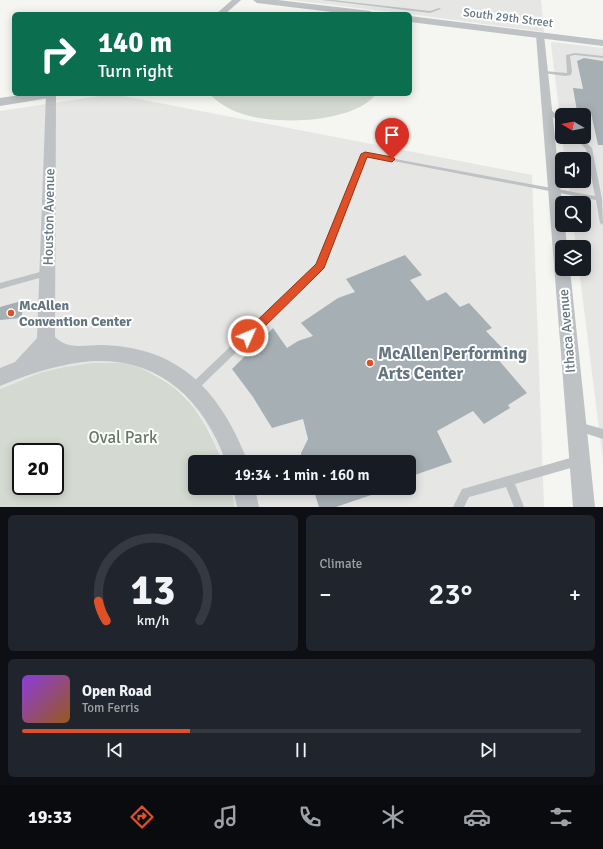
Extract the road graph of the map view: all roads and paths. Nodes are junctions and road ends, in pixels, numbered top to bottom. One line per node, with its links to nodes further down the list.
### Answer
1 (237, 0): 6 (street)
2 (257, 0): 4 (street)
3 (324, 0): 5 (lane)
4 (272, 1): 7 (street)
5 (439, 9)
6 (222, 12)
7 (355, 12)
8 (412, 19): 9 (street, South 29th Street)
9 (540, 35): 10 (street, South 29th Street); 12 (street, Ithaca Avenue)
10 (603, 43)
11 (603, 57): 12 (lane)
12 (544, 72): 16 (street, Ithaca Avenue)
13 (38, 96): 15 (street)
14 (50, 96): 22 (street, Houston Avenue)
15 (0, 102)
16 (547, 109): 17 (lane); 19 (street, Ithaca Avenue)
17 (555, 116)
18 (585, 144): 20 (lane)
19 (554, 190): 20 (lane); 28 (lane); 29 (street, Ithaca Avenue)
20 (598, 199): 21 (lane)
21 (603, 223)
22 (47, 273): 23 (lane); 24 (street, Houston Avenue)
23 (0, 286)
24 (46, 340): 25 (street); 26 (street)
25 (74, 355): 26 (street); 28 (street)
26 (20, 370): 27 (street)
27 (0, 377)
28 (194, 388): 31 (street)
29 (576, 426): 30 (lane); 32 (street, Ithaca Avenue)
30 (603, 434)
31 (234, 455)
32 (579, 460): 33 (lane); 38 (street, Ithaca Avenue)
33 (508, 480): 36 (lane); 37 (lane)
34 (245, 495): 35 (street)
35 (248, 507)
36 (458, 507)
37 (519, 507)
38 (584, 507)

